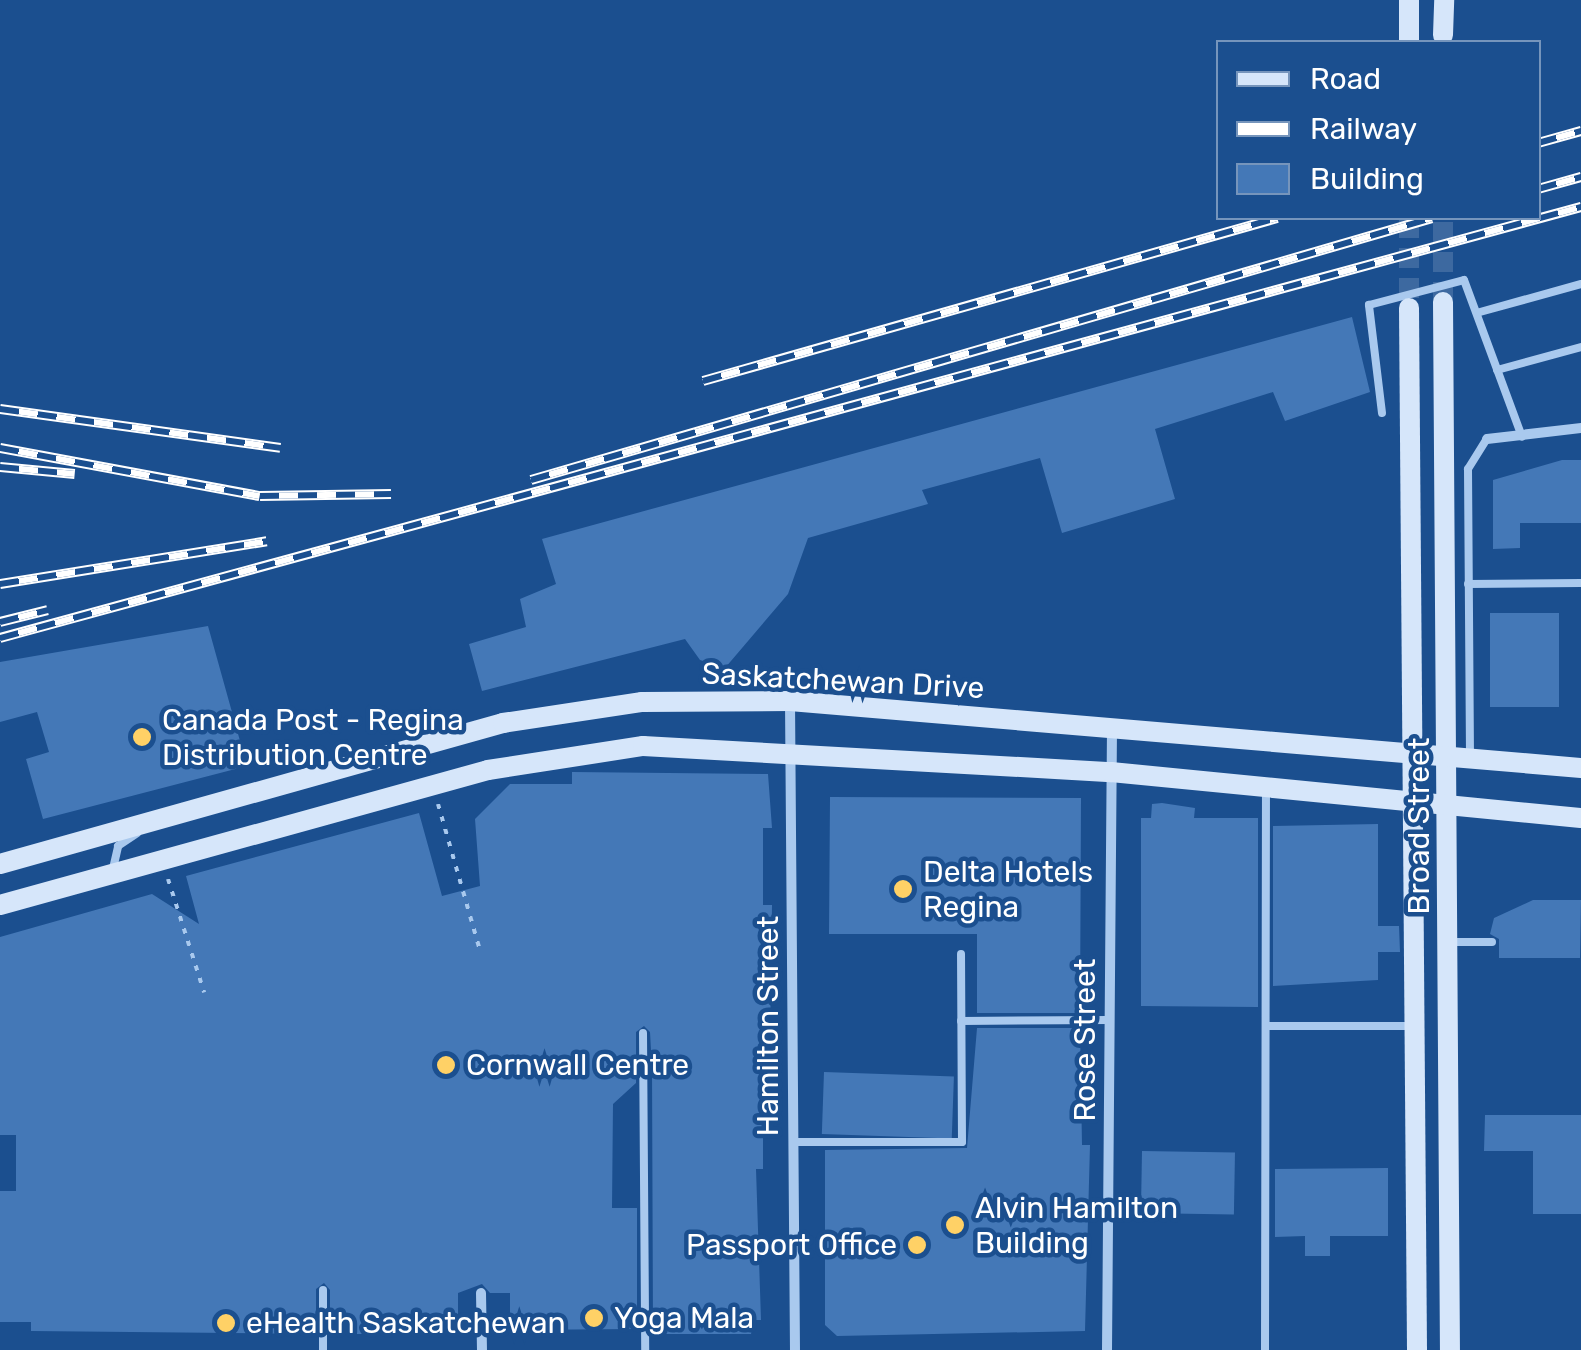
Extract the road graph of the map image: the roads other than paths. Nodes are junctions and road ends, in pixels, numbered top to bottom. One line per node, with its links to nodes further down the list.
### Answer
1 (1409, 0): 4 (main road)
2 (1444, 0): 3 (main road)
3 (1443, 35)
4 (1409, 40)
5 (1581, 284): 8 (lane)
6 (1443, 302): 21 (main road, Broad Street)
7 (1409, 308): 20 (main road, Broad Street)
8 (1480, 312): 10 (lane); 11 (lane)
9 (1581, 346): 10 (lane)
10 (1497, 370): 13 (lane)
11 (1382, 413)
12 (1581, 428): 13 (street)
13 (1522, 436): 14 (street)
14 (1488, 438): 16 (lane)
15 (1581, 583): 16 (lane)
16 (1468, 584): 21 (lane)
17 (790, 701): 18 (main road, Saskatchewan Drive); 19 (street, Hamilton Street); 28 (main road, Saskatchewan Drive)
18 (1112, 730): 20 (main road, Saskatchewan Drive); 23 (street, Rose Street)
19 (791, 750): 23 (main road); 30 (main road); 40 (street, Hamilton Street)
20 (1410, 755): 21 (main road, Saskatchewan Drive); 25 (main road, Broad Street)
21 (1460, 759): 22 (main road, Saskatchewan Drive); 26 (main road, Broad Street)
22 (1581, 768)
23 (1111, 772): 24 (main road); 35 (street, Rose Street)
24 (1266, 789): 25 (main road); 37 (lane)
25 (1411, 801): 26 (main road); 38 (main road, Broad Street)
26 (1450, 804): 27 (main road); 32 (main road, Broad Street)
27 (1581, 818)
28 (157, 820): 29 (main road, Saskatchewan Drive); 30 (lane)
29 (0, 864)
30 (112, 874): 31 (main road)
31 (0, 905)
32 (1450, 942): 33 (lane); 50 (main road, Broad Street)
33 (1492, 942)
34 (961, 954): 36 (lane)
35 (1110, 1020): 36 (lane); 47 (street, Rose Street)
36 (961, 1021): 40 (lane)
37 (1266, 1026): 38 (lane); 48 (lane)
38 (1414, 1026): 49 (main road, Broad Street)
39 (643, 1033): 45 (lane)
40 (794, 1142): 46 (street, Hamilton Street)
41 (323, 1290): 43 (lane)
42 (481, 1292): 44 (street)
43 (323, 1350)
44 (482, 1350)
45 (645, 1350)
46 (795, 1350)
47 (1107, 1350)
48 (1265, 1350)
49 (1417, 1350)
50 (1450, 1350)

